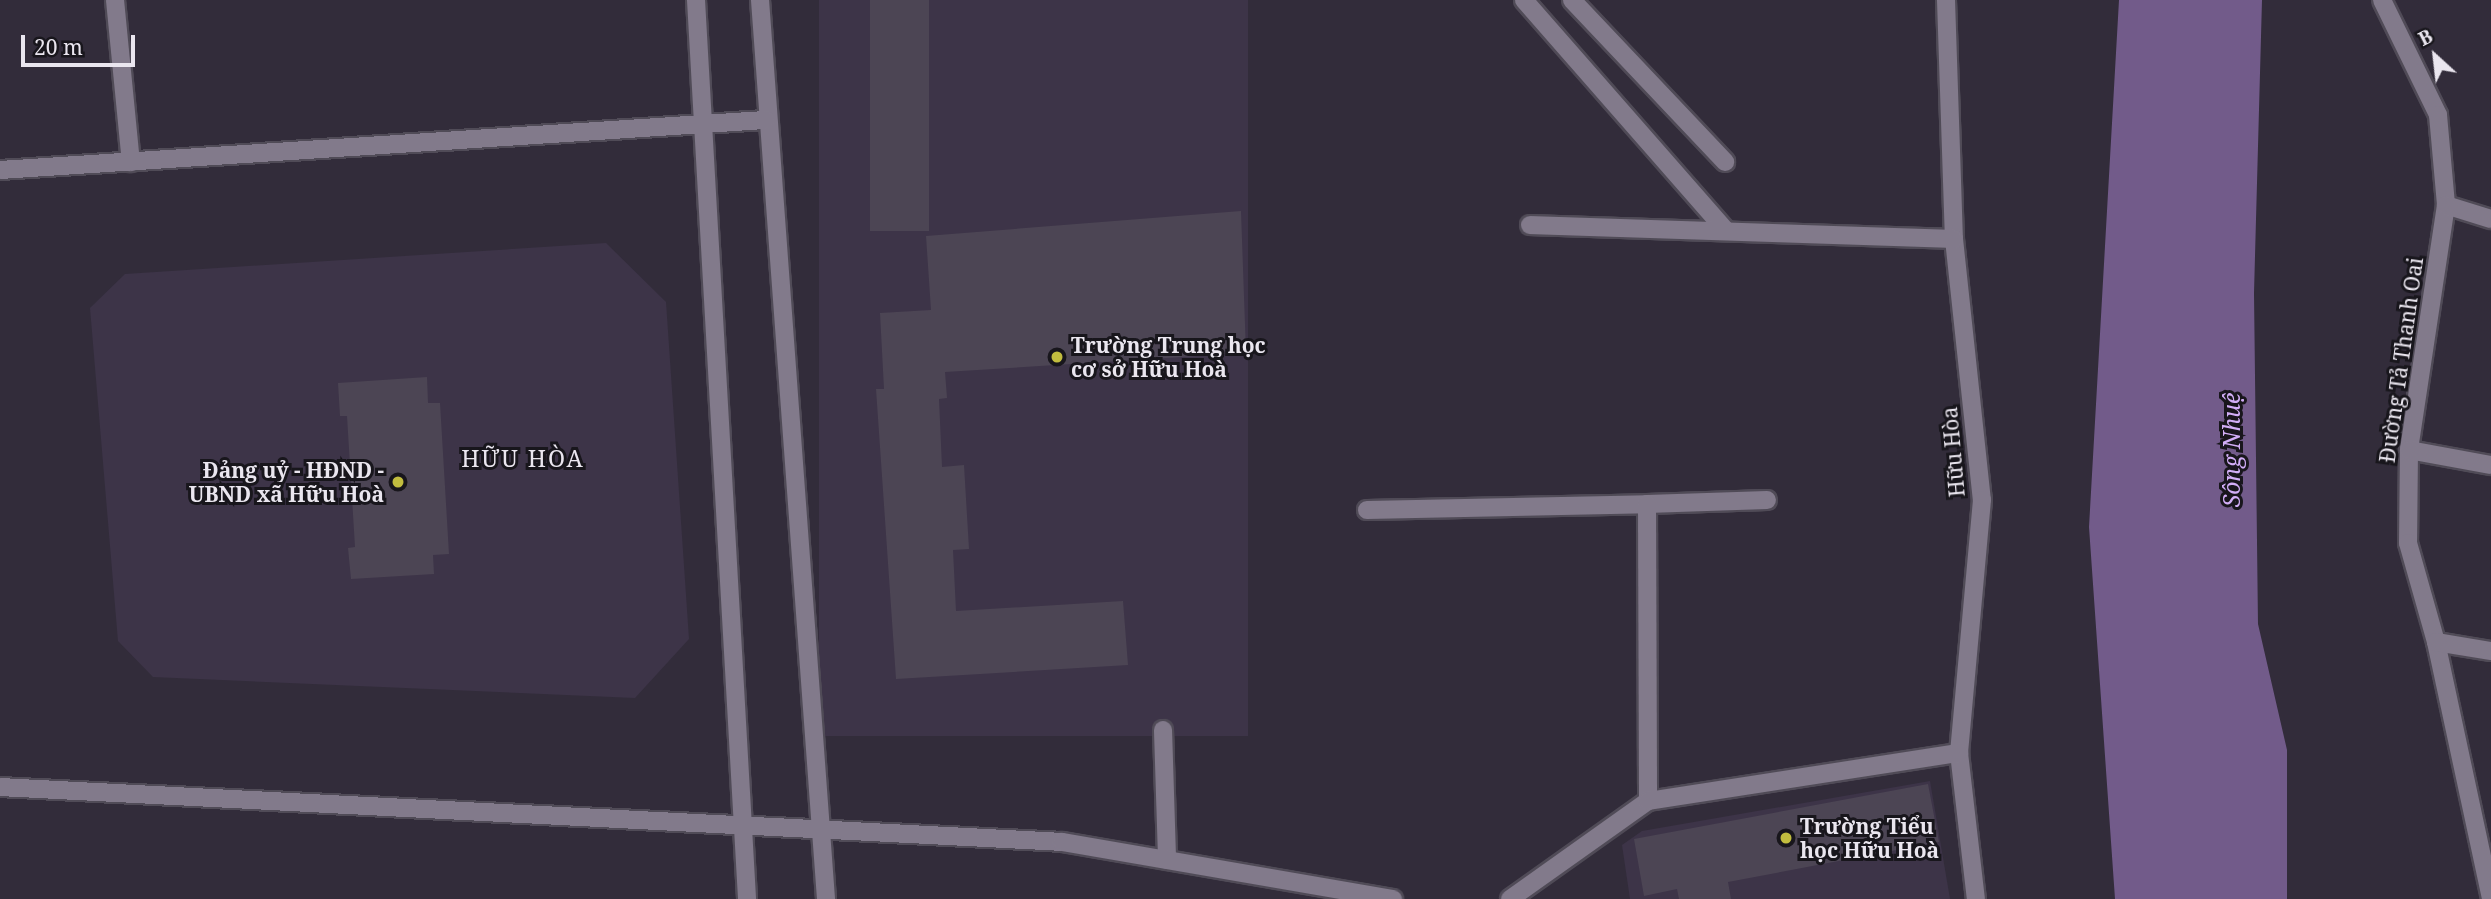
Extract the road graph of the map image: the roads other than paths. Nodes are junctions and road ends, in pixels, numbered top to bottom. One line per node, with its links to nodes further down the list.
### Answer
1 (115, 0): 10 (street)
2 (696, 0): 9 (street)
3 (760, 0): 8 (street)
4 (1524, 0): 16 (street)
5 (1572, 0): 11 (street)
6 (1946, 0): 17 (street, Hữu Hòa)
7 (2382, 0): 13 (street, Đường Tả Thanh Oai)
8 (765, 120): 9 (street); 30 (street)
9 (702, 124): 10 (street); 29 (street)
10 (131, 162): 12 (street)
11 (1724, 162)
12 (0, 170)
13 (2446, 205): 14 (street); 18 (street, Đường Tả Thanh Oai)
14 (2491, 219)
15 (1530, 225): 16 (street)
16 (1726, 231): 17 (street)
17 (1954, 239): 26 (street, Hữu Hòa)
18 (2409, 450): 19 (street); 23 (street, Đường Tả Thanh Oai)
19 (2491, 465)
20 (1767, 500): 21 (street)
21 (1647, 504): 22 (street); 28 (street)
22 (1367, 510)
23 (2436, 642): 24 (street); 37 (street, Đường Tả Thanh Oai)
24 (2491, 651)
25 (1163, 730): 31 (street)
26 (1959, 753): 28 (street); 36 (street, Hữu Hòa)
27 (0, 788): 29 (street)
28 (1648, 801): 35 (street)
29 (742, 827): 30 (street); 32 (street)
30 (822, 831): 31 (street); 33 (street)
31 (1167, 860): 34 (street)
32 (747, 899)
33 (826, 899)
34 (1393, 899)
35 (1510, 899)
36 (1976, 899)
37 (2491, 899)

